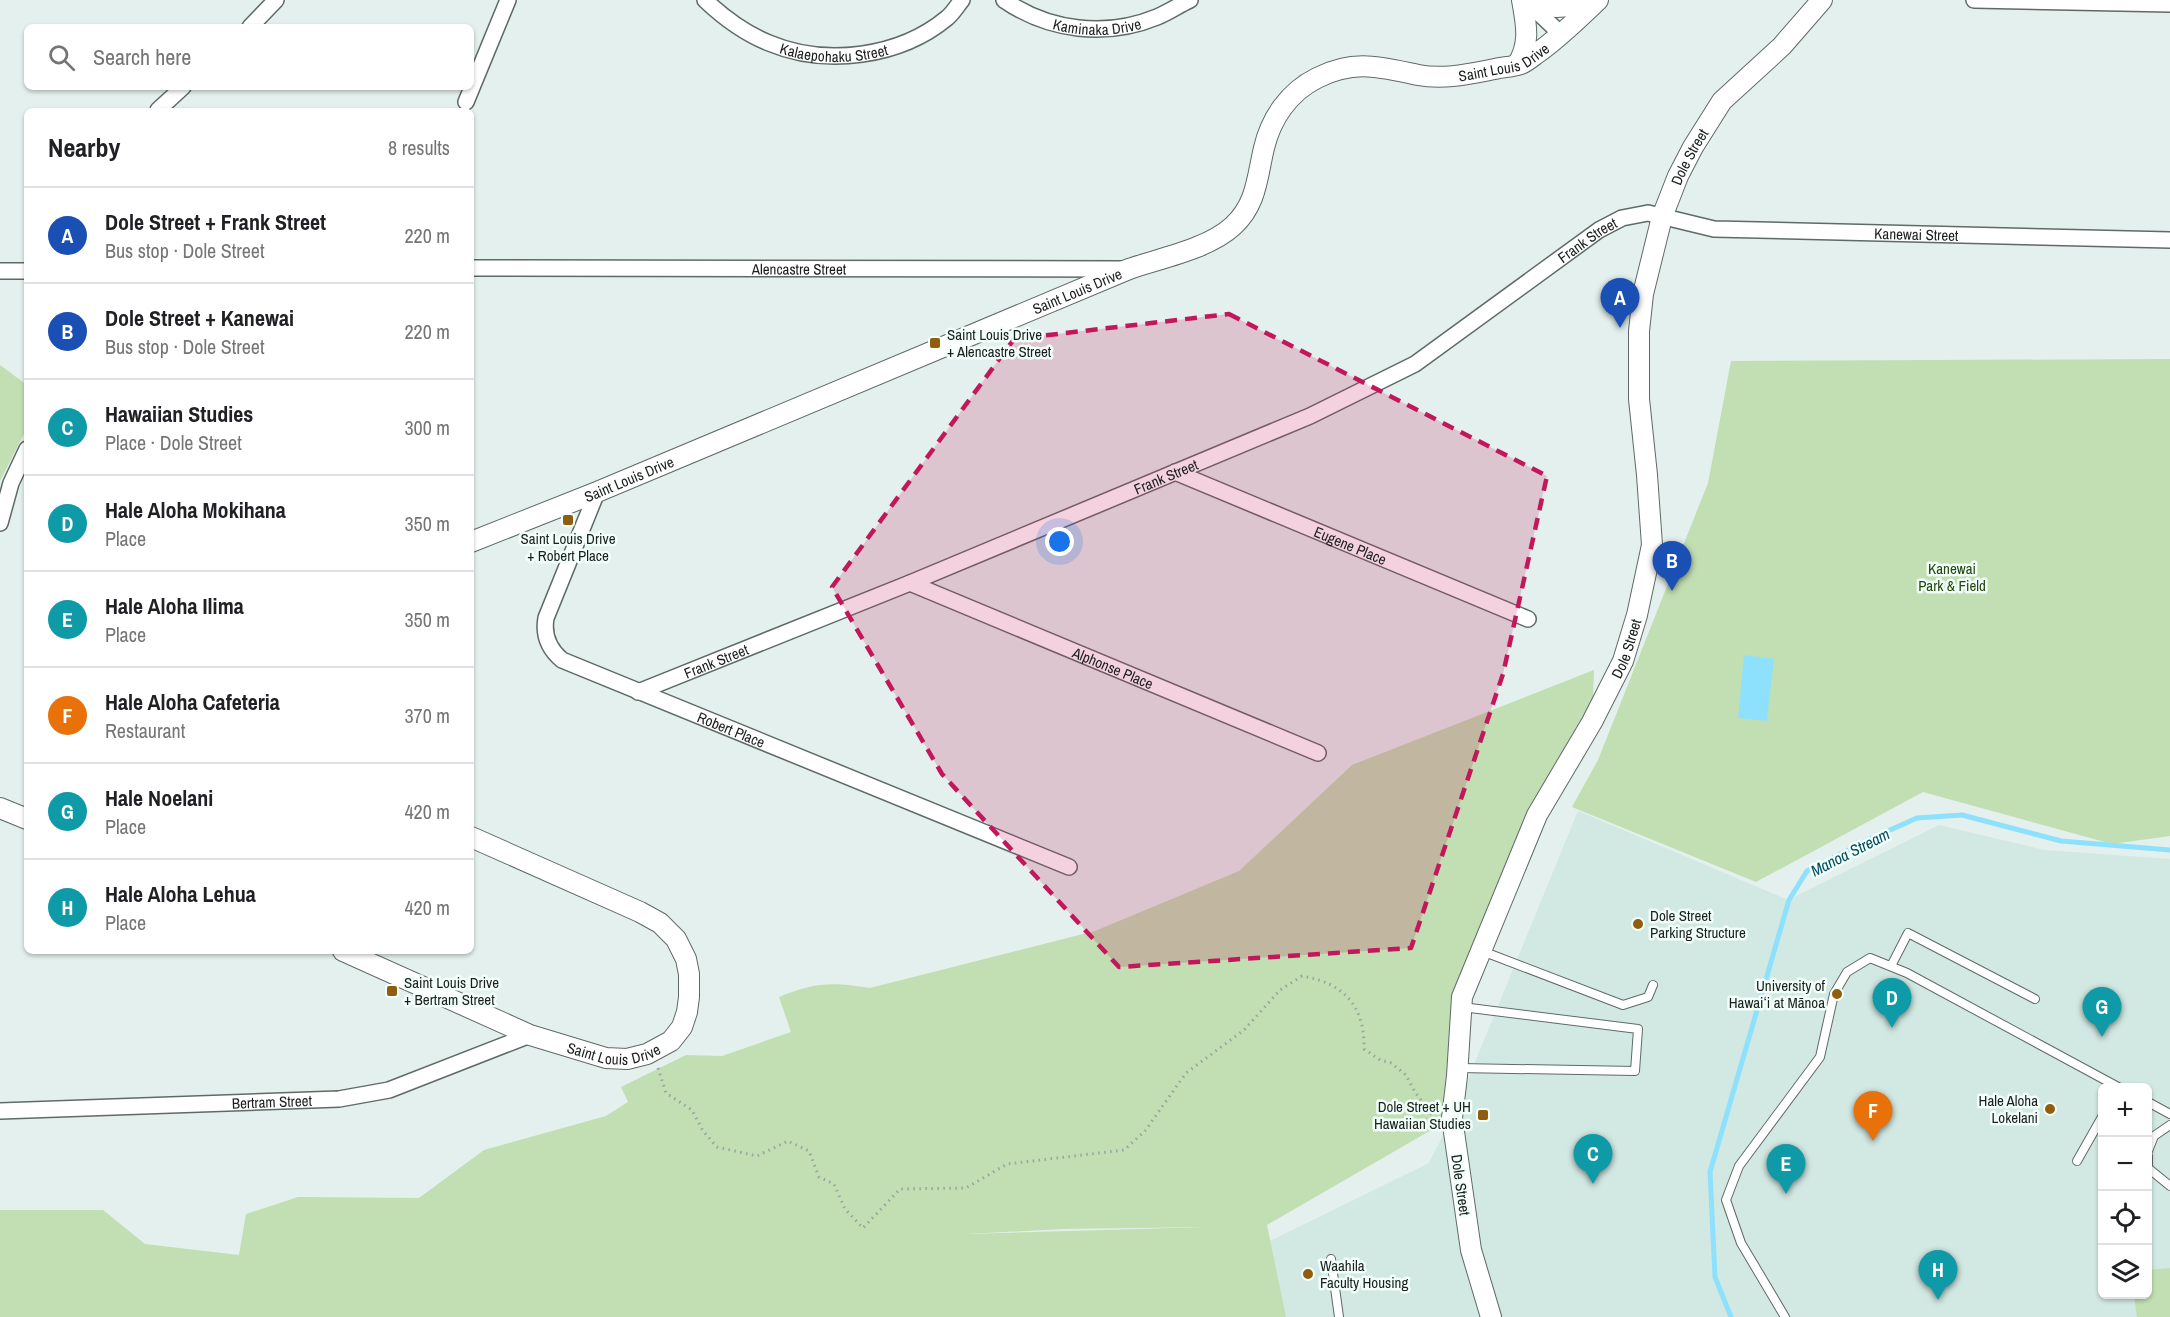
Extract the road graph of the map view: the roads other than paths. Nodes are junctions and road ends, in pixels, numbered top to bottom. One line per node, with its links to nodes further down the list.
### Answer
1 (276, 0): 13 (street)
2 (508, 0): 16 (street)
3 (705, 0): 4 (street, Kalaepohaku Street)
4 (962, 0)
5 (1004, 0): 6 (street, Kaminaka Drive)
6 (1190, 0)
7 (1524, 0): 8 (street); 14 (street); 15 (street)
8 (1589, 0)
9 (1598, 0): 14 (street, Saint Louis Drive)
10 (1822, 0): 21 (street, Dole Street)
11 (1974, 0): 12 (street)
12 (2170, 4)
13 (253, 24)
14 (1562, 35): 15 (street, Saint Louis Drive)
15 (1517, 65): 24 (street, Saint Louis Drive)
16 (474, 83)
17 (180, 90): 20 (street)
18 (471, 90): 19 (street)
19 (466, 102)
20 (160, 108)
21 (1662, 217): 22 (street, Kanewai Street); 28 (street, Frank Street); 40 (street, Dole Street)
22 (2170, 240)
23 (474, 268): 24 (street, Alencastre Street)
24 (1129, 269): 29 (street, Saint Louis Drive)
25 (0, 271): 26 (street)
26 (24, 271)
27 (24, 455): 30 (street)
28 (1175, 472): 32 (street, Frank Street); 33 (street, Eugene Place)
29 (597, 492): 31 (street, Saint Louis Drive); 34 (street, Robert Place)
30 (0, 523)
31 (474, 542)
32 (910, 583): 34 (street, Frank Street); 35 (street, Alphonse Place)
33 (1528, 619)
34 (638, 692): 39 (street, Robert Place)
35 (1318, 753)
36 (0, 808): 37 (street)
37 (24, 818)
38 (474, 838): 46 (street, Saint Louis Drive)
39 (1069, 867)
40 (1480, 951): 43 (lane); 45 (street, Dole Street)
41 (350, 954): 46 (street, Saint Louis Drive)
42 (1891, 966): 44 (lane); 48 (lane); 61 (lane)
43 (1653, 985)
44 (2036, 999)
45 (1462, 1007): 47 (street, Dole Street); 47 (lane)
46 (530, 1035): 50 (street, Bertram Street)
47 (1458, 1068): 60 (street, Dole Street)
48 (2113, 1083)
49 (2152, 1104): 51 (lane)
50 (0, 1111)
51 (2170, 1114)
52 (2098, 1125): 55 (lane)
53 (2170, 1125): 54 (lane)
54 (2152, 1141)
55 (2077, 1161)
56 (2152, 1171): 57 (lane)
57 (2170, 1186)
58 (1331, 1259): 59 (lane)
59 (1339, 1317)
60 (1491, 1317)
61 (1785, 1317)

